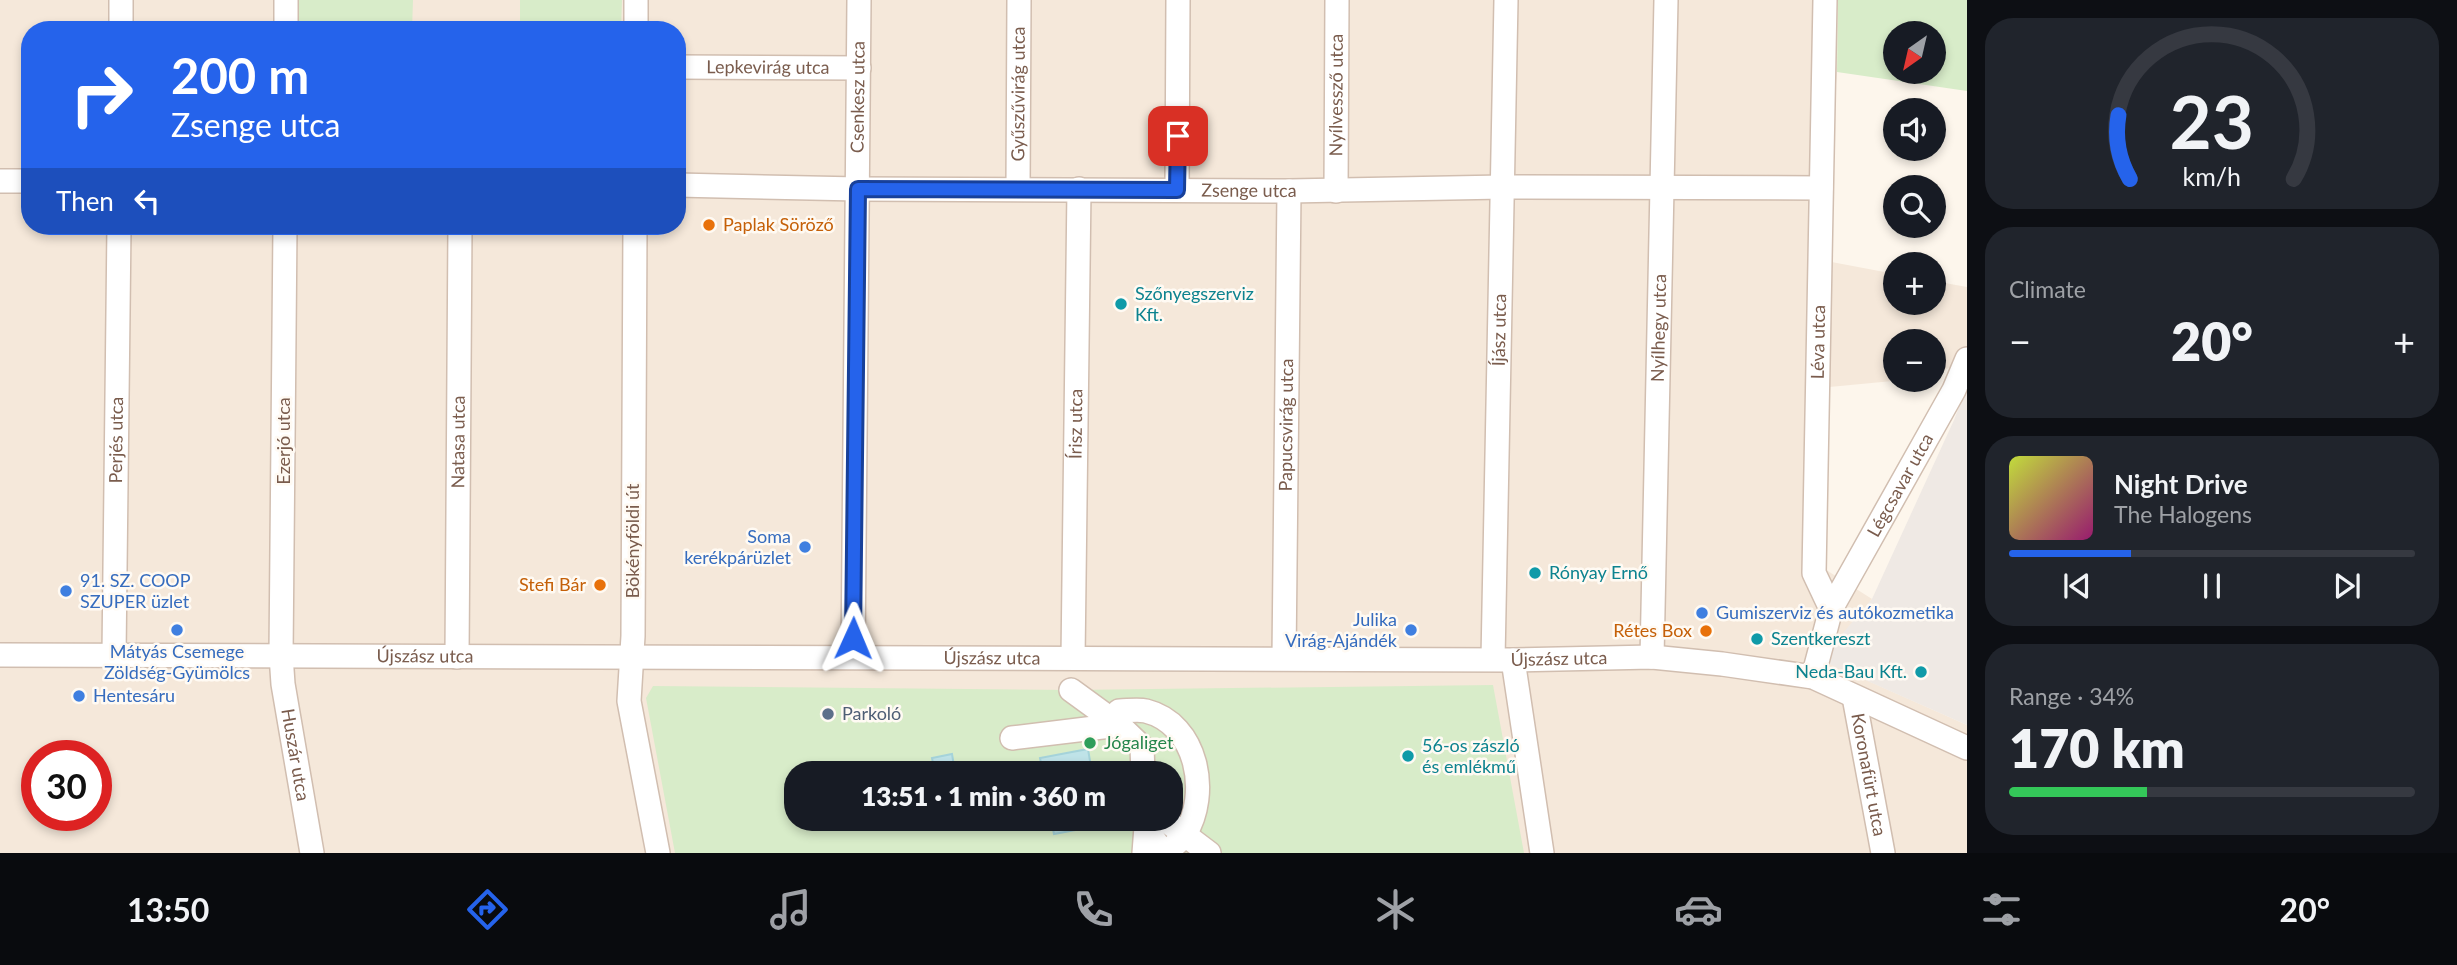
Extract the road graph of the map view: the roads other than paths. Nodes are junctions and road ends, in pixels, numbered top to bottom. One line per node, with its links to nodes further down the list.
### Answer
1 (121, 0): 11 (street)
2 (286, 0): 12 (street)
3 (636, 0): 13 (street)
4 (859, 0): 15 (street, Csenkesz utca)
5 (1019, 0): 21 (street, Gyűszűvirág utca)
6 (1178, 0): 25 (street)
7 (1337, 0): 27 (street, Nyílvessző utca)
8 (1506, 0): 19 (street, Íjász utca)
9 (1666, 0): 20 (street, Nyílhegy utca)
10 (1825, 0): 22 (street, Léva utca)
11 (121, 21)
12 (286, 21)
13 (636, 21)
14 (686, 67): 15 (street, Lepkevirág utca)
15 (859, 68): 23 (street, Csenkesz utca)
16 (0, 181): 17 (street)
17 (21, 181)
18 (686, 185): 23 (street, Zsenge utca)
19 (1503, 187): 20 (street, Zsenge utca); 27 (street, Zsenge utca); 44 (street, Íjász utca)
20 (1661, 187): 22 (street, Zsenge utca); 41 (street, Nyílhegy utca)
21 (1018, 188): 23 (street, Zsenge utca); 24 (street, Zsenge utca)
22 (1821, 188): 34 (street, Léva utca)
23 (858, 189): 40 (street, Csenkesz utca)
24 (1079, 189): 25 (street, Zsenge utca); 42 (street, Írisz utca)
25 (1177, 190): 26 (street, Zsenge utca)
26 (1289, 191): 27 (street, Zsenge utca); 43 (street, Papucsvirág utca)
27 (1336, 191)
28 (119, 235): 36 (street, Perjés utca)
29 (285, 235): 37 (street, Ezerjó utca)
30 (460, 235): 38 (street, Natasa utca)
31 (635, 235): 39 (street, Bökényföldi út)
32 (1967, 359): 33 (street, Légcsavar utca)
33 (1960, 392): 34 (street, Légcsavar utca)
34 (1831, 609): 45 (street)
35 (0, 655): 36 (street, Újszász utca)
36 (114, 655): 37 (street, Újszász utca)
37 (281, 656): 38 (street, Újszász utca); 56 (street, Huszár utca)
38 (457, 657): 39 (street, Újszász utca)
39 (632, 657): 40 (street, Újszász utca); 57 (street, Bökényföldi út)
40 (853, 657): 42 (street, Újszász utca)
41 (1652, 657): 44 (street, Újszász utca); 45 (street, Újszász utca)
42 (1073, 658): 43 (street, Újszász utca)
43 (1284, 658): 44 (street, Újszász utca)
44 (1503, 660): 61 (street, Íjász utca)
45 (1813, 677): 47 (street, Újszász utca)
46 (1071, 690): 48 (street)
47 (1854, 697): 50 (street, Újszász utca); 62 (street, Koronafürt utca)
48 (1119, 709): 49 (street); 51 (street); 55 (street)
49 (1013, 738)
50 (1967, 748)
51 (1143, 761)
52 (1150, 831): 58 (street)
53 (1155, 831): 59 (street)
54 (1176, 831): 55 (street)
55 (1184, 834): 59 (street); 60 (street)
56 (312, 853)
57 (658, 853)
58 (1144, 853)
59 (1164, 853)
60 (1209, 853)
61 (1542, 853)
62 (1883, 853)

